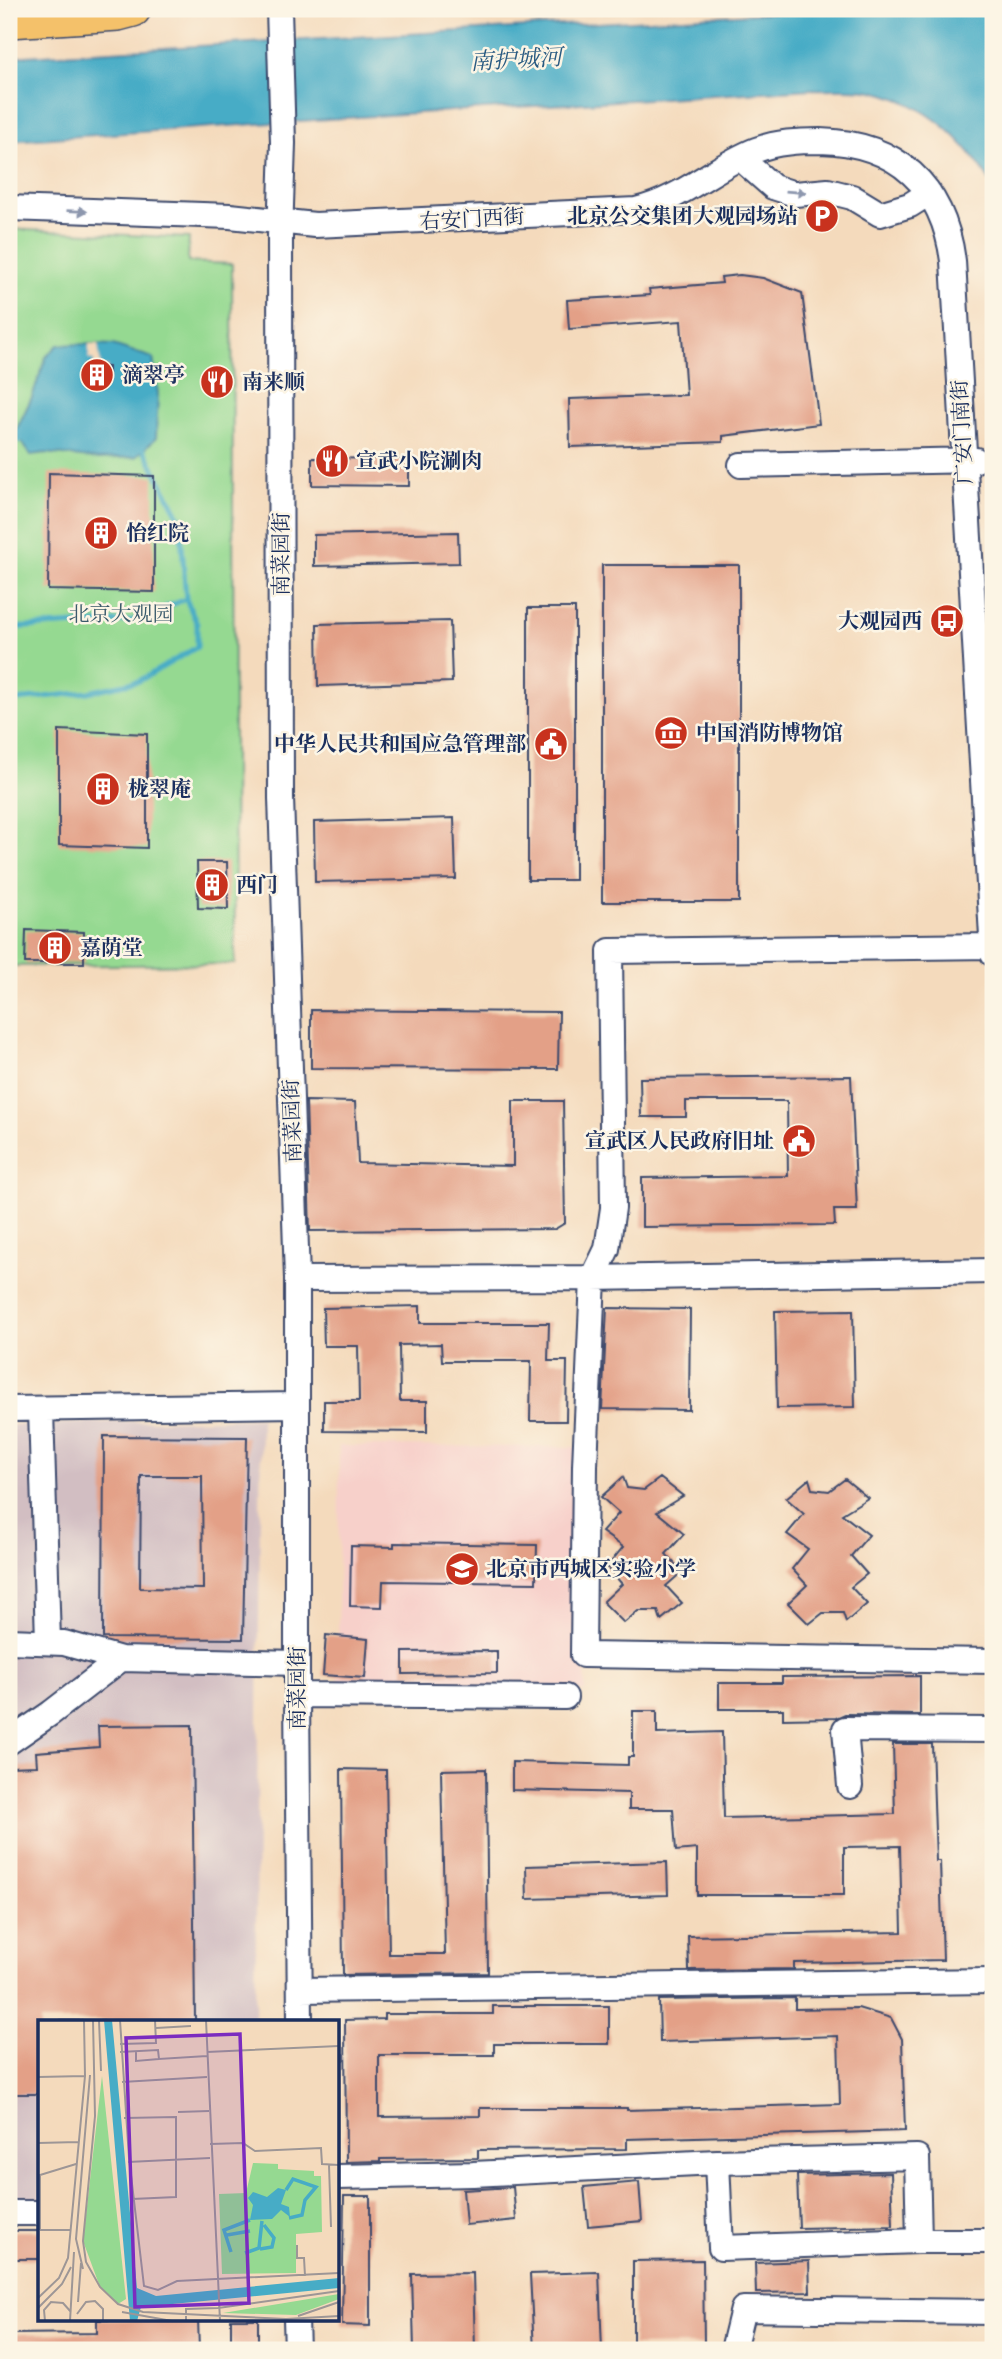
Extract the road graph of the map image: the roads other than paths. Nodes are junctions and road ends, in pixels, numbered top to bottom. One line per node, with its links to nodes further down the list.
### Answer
1 (133, 9): 3 (highway)
2 (279, 15): 8 (street, 南菜园街)
3 (9, 20)
4 (740, 158): 5 (street, 右安门西街); 6 (street, one-way to 6); 8 (street, 右安门西街)
5 (915, 168): 6 (street, 广安门南街); 8 (street, 右安门西街); 9 (street, 广安门南街)
6 (929, 192): 9 (street, 广安门南街)
7 (9, 208): 8 (street, 右安门西街, one-way to 8)
8 (281, 215): 16 (street, 南菜园街)
9 (970, 460): 10 (street); 11 (street, 广安门南街); 12 (street, 广安门南街)
10 (741, 465)
11 (993, 707)
12 (993, 946): 13 (street, 广安门南街); 15 (street)
13 (993, 954)
14 (993, 1271): 15 (street)
15 (593, 1278): 16 (street); 23 (street)
16 (297, 1279): 17 (street, 南菜园街)
17 (297, 1405): 19 (street); 24 (street, 南菜园街)
18 (9, 1409): 19 (street)
19 (41, 1410): 21 (street)
20 (9, 1641): 21 (street)
21 (48, 1641): 22 (street)
22 (121, 1659): 24 (street); 28 (street)
23 (993, 1661)
24 (297, 1662): 25 (street, 南菜园街)
25 (297, 1695): 26 (street); 31 (street, 南菜园街)
26 (565, 1697)
27 (993, 1730): 29 (street)
28 (9, 1742)
29 (850, 1786)
30 (993, 1981): 31 (street)
31 (300, 1990): 32 (street, 南菜园街)
32 (300, 2020)
33 (716, 2162): 34 (street); 37 (street); 37 (street)
34 (340, 2177)
35 (9, 2213): 36 (street)
36 (38, 2213)
37 (919, 2241): 38 (street)
38 (993, 2241)
39 (993, 2312): 42 (street)
40 (296, 2320): 41 (street)
41 (296, 2350)
42 (733, 2350)

